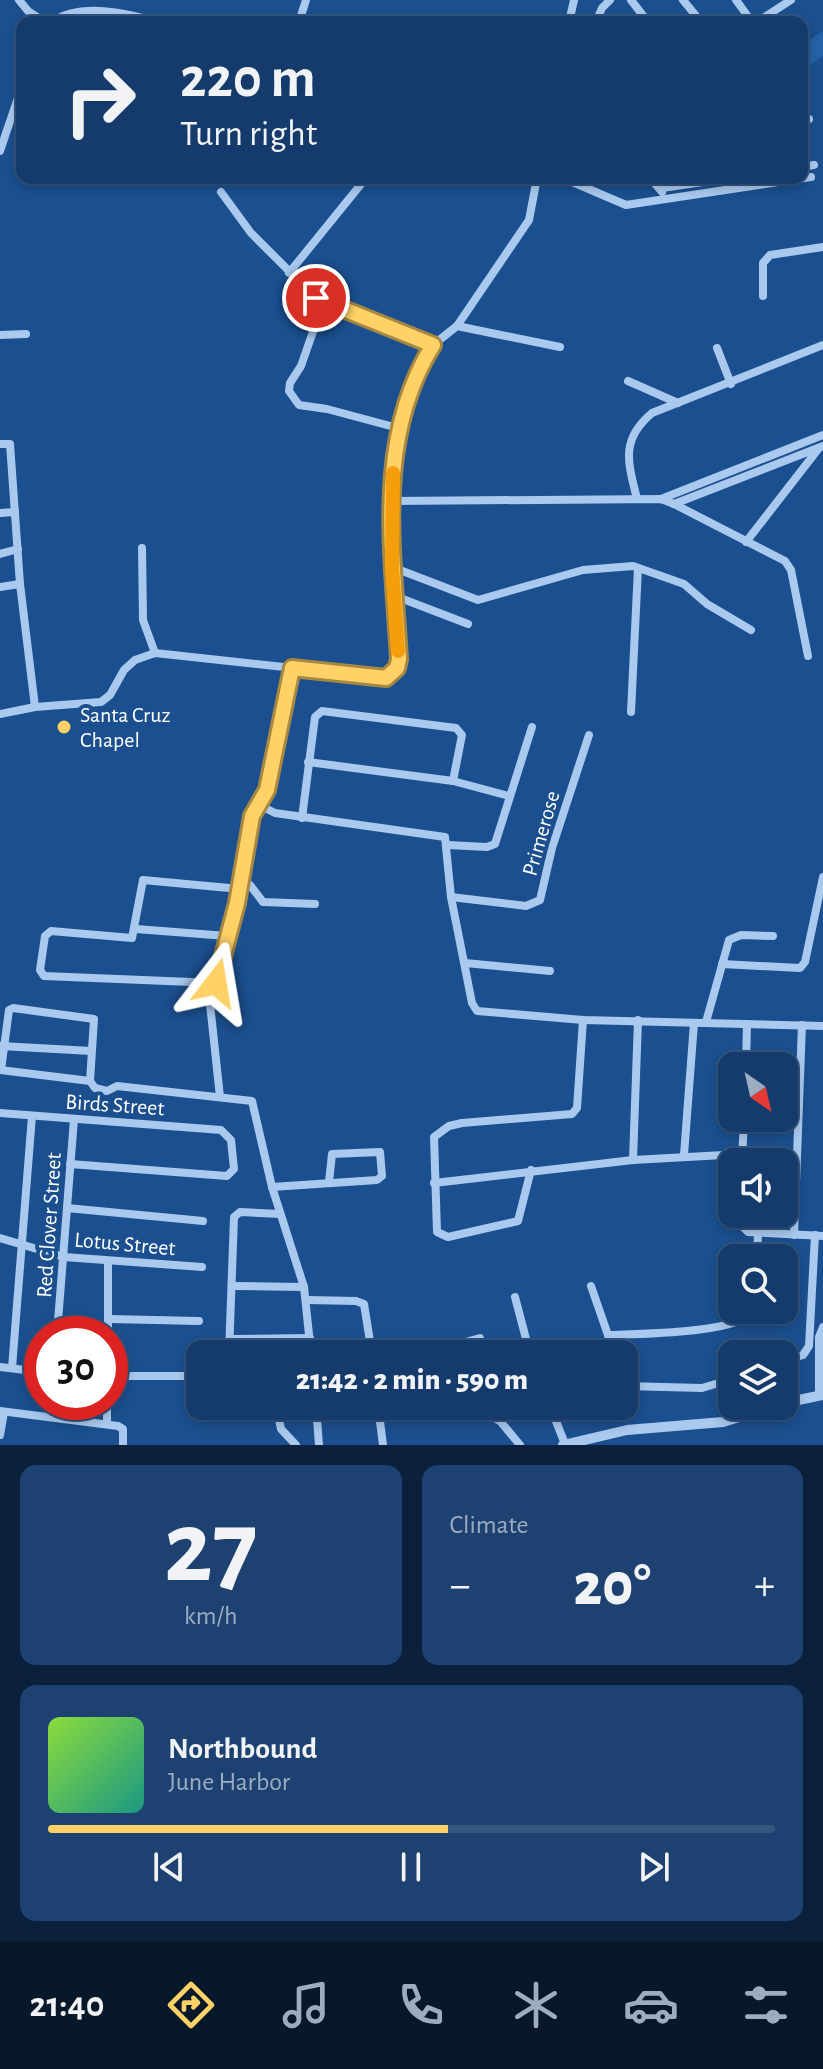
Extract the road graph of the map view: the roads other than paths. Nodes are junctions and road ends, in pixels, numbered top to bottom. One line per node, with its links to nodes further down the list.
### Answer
1 (19, 0): 7 (street)
2 (610, 0): 10 (street)
3 (631, 0): 11 (street)
4 (683, 0): 12 (street)
5 (736, 0): 13 (street)
6 (790, 0): 14 (street)
7 (36, 16)
8 (61, 16): 9 (street)
9 (123, 16)
10 (599, 16)
11 (643, 16)
12 (696, 16)
13 (750, 16)
14 (765, 16)
15 (16, 104): 16 (street)
16 (0, 151)
17 (814, 165): 18 (street)
18 (808, 166)
19 (808, 177): 20 (street)
20 (811, 177)
21 (361, 184): 31 (street)
22 (536, 184): 34 (street)
23 (573, 184): 29 (street)
24 (657, 184): 27 (street)
25 (689, 184): 27 (street)
26 (766, 184): 29 (street)
27 (662, 188): 29 (street)
28 (221, 192): 31 (street)
29 (662, 200)
30 (823, 247): 32 (street)
31 (289, 273): 33 (street)
32 (763, 296)
33 (323, 303): 37 (street); 44 (street)
34 (457, 326): 37 (street); 39 (street)
35 (26, 334): 36 (street)
36 (0, 335)
37 (433, 345): 44 (street)
38 (823, 345): 42 (street)
39 (560, 347)
40 (717, 348): 42 (street)
41 (628, 381): 43 (street)
42 (731, 384): 43 (street)
43 (679, 403): 47 (street)
44 (398, 428): 49 (street)
45 (821, 442): 48 (street); 50 (street); 53 (street)
46 (0, 444): 51 (street)
47 (637, 499): 48 (street); 49 (street)
48 (661, 499): 50 (street)
49 (391, 501): 57 (street)
50 (674, 504): 53 (street)
51 (15, 512): 52 (street); 55 (street)
52 (0, 513)
53 (746, 542): 65 (street)
54 (142, 548): 64 (street)
55 (18, 549): 56 (street); 59 (street)
56 (0, 554)
57 (392, 567): 58 (street); 61 (street)
58 (638, 568): 63 (street); 68 (street)
59 (20, 584): 60 (street); 67 (street)
60 (0, 587)
61 (395, 596): 62 (street); 66 (street)
62 (468, 624)
63 (751, 630)
64 (155, 653): 66 (street); 67 (street)
65 (808, 656)
66 (292, 668): 75 (street)
67 (35, 707): 69 (street)
68 (631, 712)
69 (0, 714)
70 (532, 727): 74 (street)
71 (589, 735): 80 (street, Primerose)
72 (308, 762): 73 (street); 73 (street); 76 (street)
73 (453, 781): 74 (street)
74 (509, 796): 77 (street)
75 (261, 806): 76 (street); 79 (street)
76 (302, 818): 77 (street)
77 (448, 845): 80 (street)
78 (823, 877): 86 (street)
79 (240, 886): 81 (street); 82 (street); 83 (street)
80 (451, 897): 85 (street)
81 (315, 904)
82 (136, 929): 83 (street); 88 (street)
83 (227, 936): 88 (street)
84 (773, 936): 86 (street)
85 (465, 963): 87 (street); 89 (street)
86 (722, 964): 91 (street)
87 (550, 971)
88 (216, 983): 101 (street)
89 (583, 1020): 90 (street); 111 (street)
90 (638, 1020): 92 (street); 107 (street)
91 (706, 1022): 92 (street); 93 (street)
92 (694, 1023): 105 (street)
93 (747, 1024): 94 (street); 98 (street)
94 (802, 1025): 95 (street); 118 (street)
95 (823, 1026)
96 (2, 1046): 97 (street); 97 (street); 99 (street)
97 (91, 1051): 100 (street)
98 (746, 1052)
99 (1, 1070): 100 (street)
100 (90, 1081): 101 (street)
101 (220, 1097): 112 (street)
102 (0, 1113): 103 (street, Birds Street)
103 (32, 1116): 104 (street, Birds Street); 122 (street)
104 (74, 1119): 108 (street, Red Clover Street); 108 (street, Birds Street)
105 (684, 1155): 106 (street); 107 (street)
106 (718, 1157)
107 (633, 1160): 109 (street)
108 (70, 1164): 113 (street, Red Clover Street)
109 (531, 1170): 111 (street); 111 (street)
110 (329, 1182): 110 (street); 112 (street)
111 (434, 1183)
112 (272, 1187): 114 (street)
113 (67, 1208): 115 (street); 123 (street, Red Clover Street)
114 (280, 1214): 126 (street); 128 (street)
115 (203, 1221)
116 (743, 1228): 117 (street)
117 (758, 1233): 118 (street); 121 (street)
118 (794, 1235): 119 (street)
119 (819, 1236): 145 (street)
120 (0, 1238): 122 (street, Lotus Street)
121 (758, 1244)
122 (24, 1246): 123 (street, Lotus Street); 147 (street)
123 (64, 1257): 124 (street, Lotus Street); 131 (street, Red Clover Street)
124 (108, 1262): 125 (street, Lotus Street); 132 (street)
125 (202, 1267)
126 (233, 1286): 128 (street); 140 (street)
127 (591, 1286): 137 (street)
128 (304, 1287): 130 (street)
129 (515, 1297): 143 (street)
130 (306, 1300): 138 (street); 141 (street)
131 (59, 1316)
132 (109, 1316)
133 (128, 1319): 134 (street)
134 (199, 1321)
135 (724, 1324): 137 (street)
136 (823, 1327): 153 (street)
137 (608, 1335): 144 (street)
138 (310, 1338): 140 (street)
139 (480, 1338): 142 (street)
140 (230, 1339)
141 (370, 1340)
142 (474, 1340)
143 (526, 1340)
144 (609, 1340)
145 (798, 1357)
146 (0, 1367): 147 (street)
147 (12, 1368): 148 (street)
148 (24, 1370)
149 (128, 1376): 150 (street)
150 (186, 1376)
151 (718, 1383): 152 (street)
152 (638, 1386)
153 (821, 1396): 154 (street)
154 (798, 1400)
155 (2, 1412): 163 (street); 164 (street)
156 (107, 1420): 163 (street)
157 (279, 1420): 166 (street)
158 (317, 1420): 167 (street)
159 (380, 1420): 168 (street)
160 (498, 1420): 169 (street)
161 (555, 1420): 170 (street)
162 (729, 1420): 170 (street)
163 (107, 1424): 165 (street)
164 (0, 1435)
165 (123, 1445)
166 (296, 1445)
167 (319, 1445)
168 (383, 1445)
169 (520, 1445)
170 (564, 1445)

